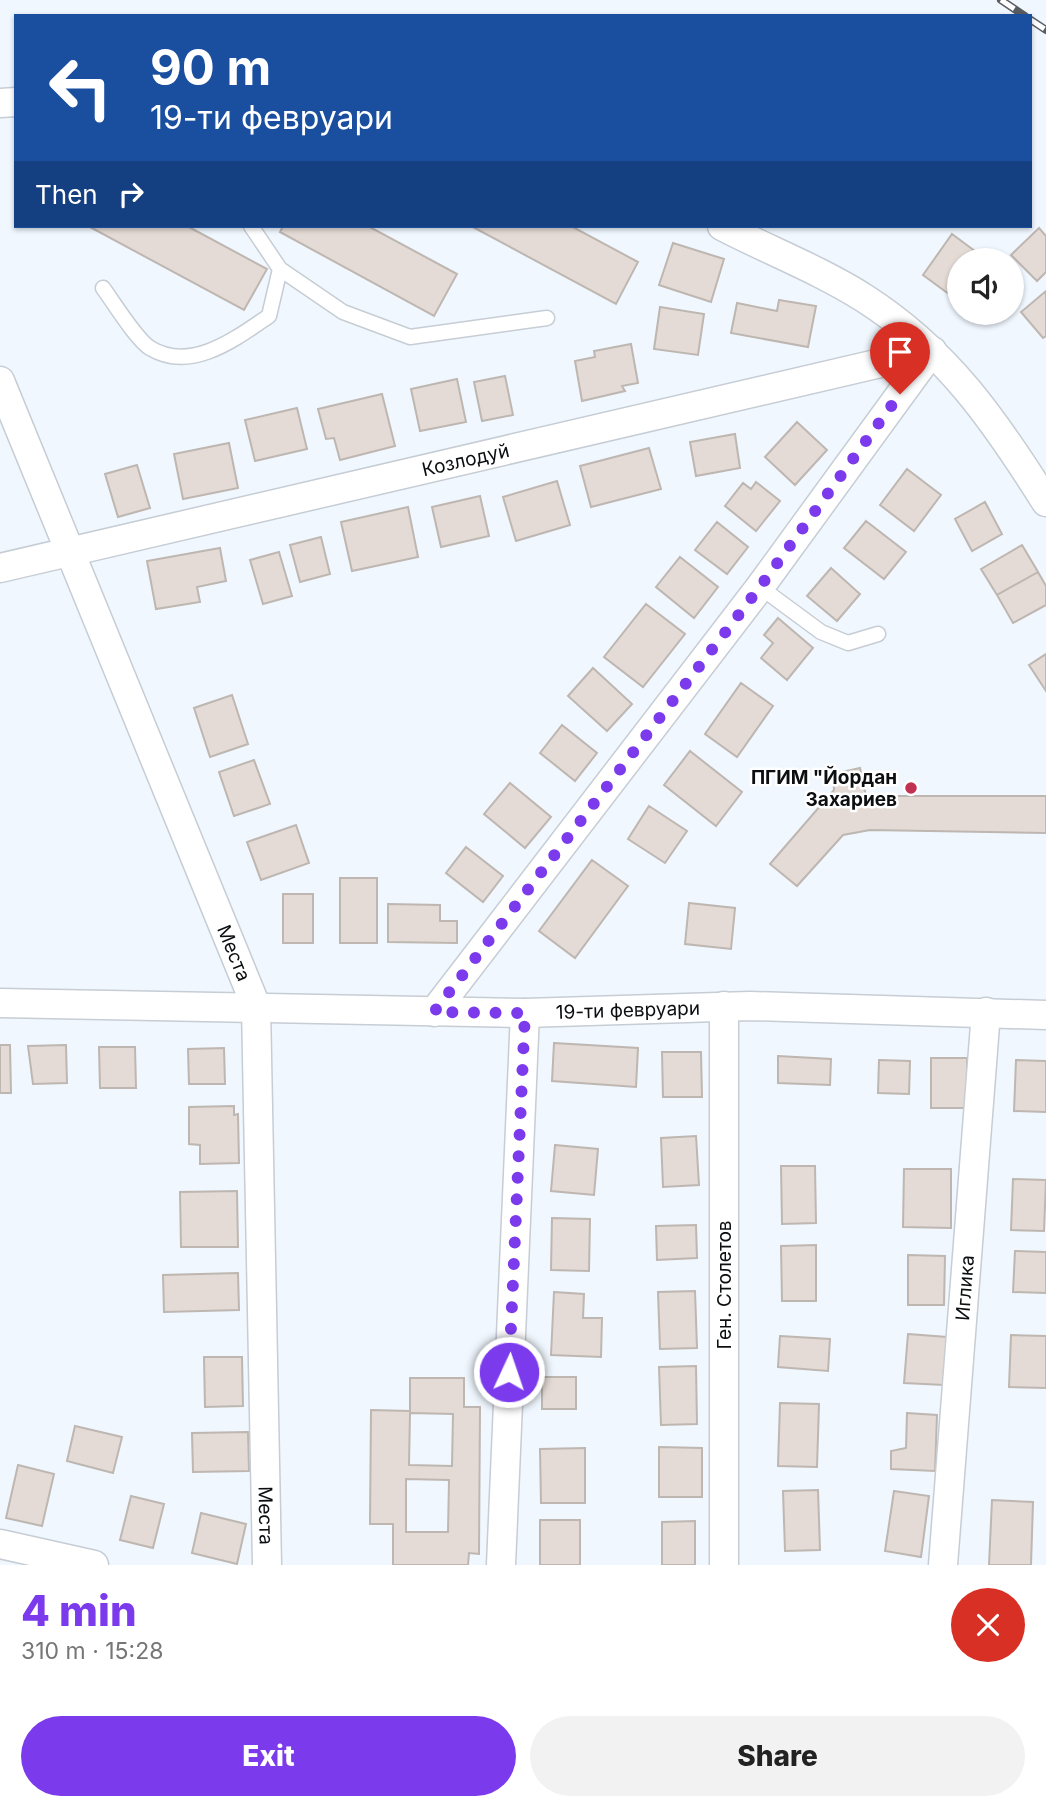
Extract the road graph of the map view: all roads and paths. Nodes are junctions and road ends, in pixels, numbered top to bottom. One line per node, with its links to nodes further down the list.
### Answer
1 (252, 228): 3 (lane)
2 (726, 228): 6 (street)
3 (280, 269): 4 (lane); 5 (lane)
4 (103, 288)
5 (547, 318)
6 (932, 351): 8 (street); 9 (street, Козлодуй); 11 (street)
7 (0, 381): 9 (street, Места)
8 (1046, 502)
9 (69, 551): 10 (street, Козлодуй); 14 (street, Места)
10 (0, 568)
11 (760, 587): 12 (lane); 16 (street)
12 (878, 635)
13 (0, 1003): 14 (street, 19-ти февруари)
14 (256, 1006): 16 (street, 19-ти февруари); 22 (street, Места)
15 (724, 1006): 17 (street, 19-ти февруари); 18 (street, 19-ти февруари); 24 (street, Ген. Столетов)
16 (434, 1012): 18 (street, 19-ти февруари)
17 (986, 1012): 19 (street, 19-ти февруари); 25 (street, Иглика)
18 (525, 1013): 23 (street)
19 (1046, 1015)
20 (0, 1544): 21 (street)
21 (94, 1565)
22 (267, 1565)
23 (500, 1565)
24 (724, 1565)
25 (943, 1565)

